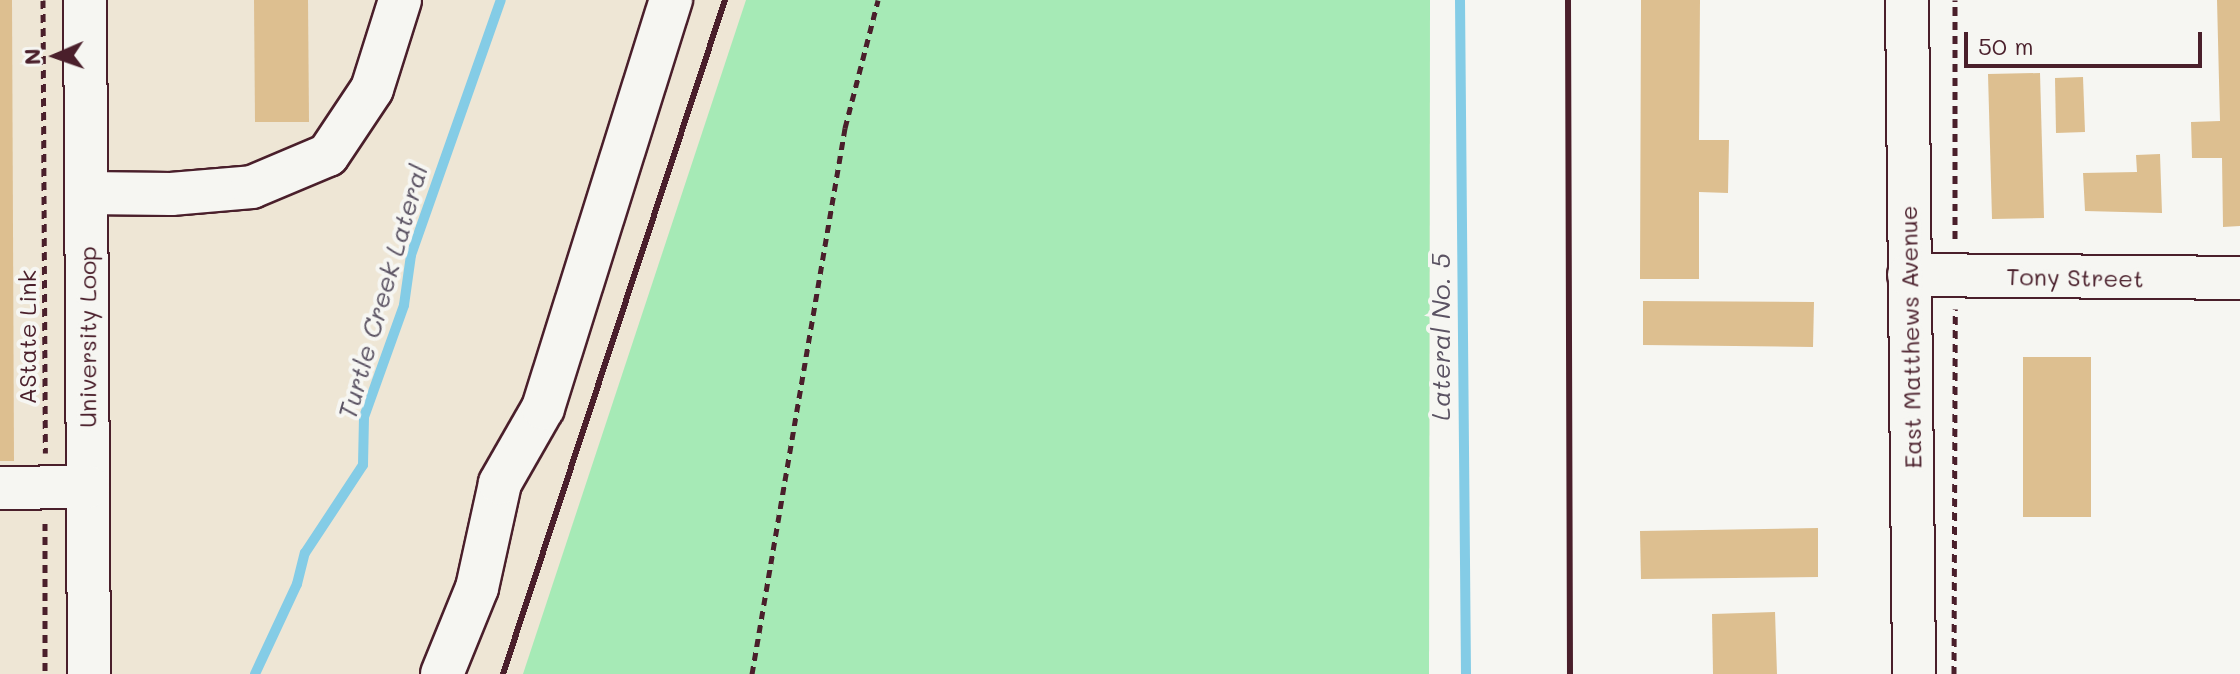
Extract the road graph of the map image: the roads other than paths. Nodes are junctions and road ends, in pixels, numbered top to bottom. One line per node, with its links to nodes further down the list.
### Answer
1 (85, 0): 5 (street, University Loop)
2 (400, 0): 5 (street)
3 (671, 0): 11 (street)
4 (1907, 0): 6 (street, East Matthews Avenue)
5 (86, 193): 8 (street, University Loop)
6 (1909, 275): 7 (street, Tony Street); 12 (street, East Matthews Avenue)
7 (2240, 278)
8 (88, 487): 9 (street); 10 (street, University Loop)
9 (0, 488)
10 (89, 674)
11 (442, 674)
12 (1914, 674)

